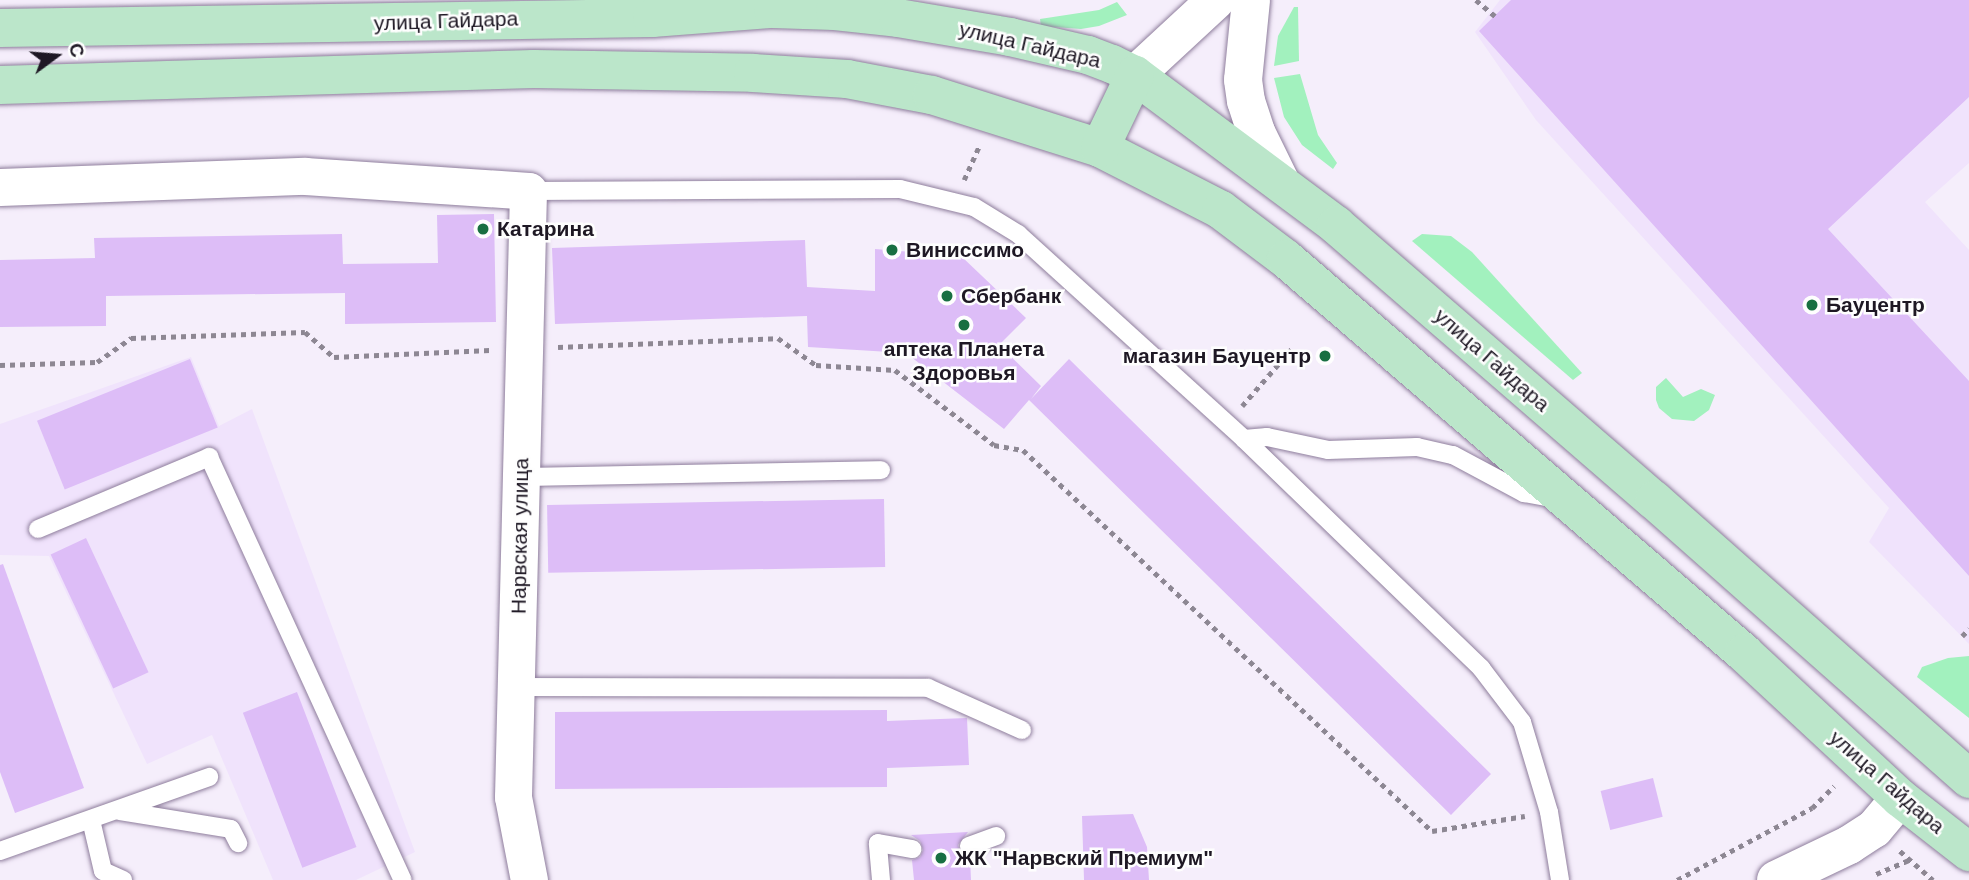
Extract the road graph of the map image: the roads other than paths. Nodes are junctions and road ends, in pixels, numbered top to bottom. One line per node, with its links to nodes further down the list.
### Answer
1 (1216, 0): 5 (main road)
2 (1251, 0): 8 (main road)
3 (549, 9): 4 (main road, улица Гайдара); 5 (main road, улица Гайдара)
4 (0, 28)
5 (1135, 75): 7 (main road); 8 (main road, улица Гайдара)
6 (0, 85): 7 (main road, улица Гайдара)
7 (1100, 148): 14 (main road, улица Гайдара)
8 (1281, 183): 19 (main road, улица Гайдара)
9 (0, 187): 10 (street)
10 (528, 191): 11 (lane); 13 (street, Нарвская улица)
11 (1244, 439): 14 (lane); 33 (lane)
12 (881, 470): 13 (lane)
13 (521, 477): 16 (street, Нарвская улица)
14 (1572, 502): 20 (main road, улица Гайдара)
15 (38, 529): 30 (lane)
16 (516, 687): 17 (lane); 31 (street, Нарвская улица)
17 (1022, 730)
18 (209, 778): 21 (lane)
19 (1969, 779)
20 (1900, 798): 28 (main road, улица Гайдара); 34 (main road)
21 (117, 811): 22 (lane); 24 (lane)
22 (91, 820): 27 (lane); 29 (lane)
23 (996, 836): 25 (lane)
24 (237, 843)
25 (969, 846)
26 (912, 849): 32 (lane)
27 (0, 851)
28 (1969, 852)
29 (123, 880)
30 (403, 880)
31 (529, 880)
32 (881, 880)
33 (1560, 880)
34 (1776, 880)

